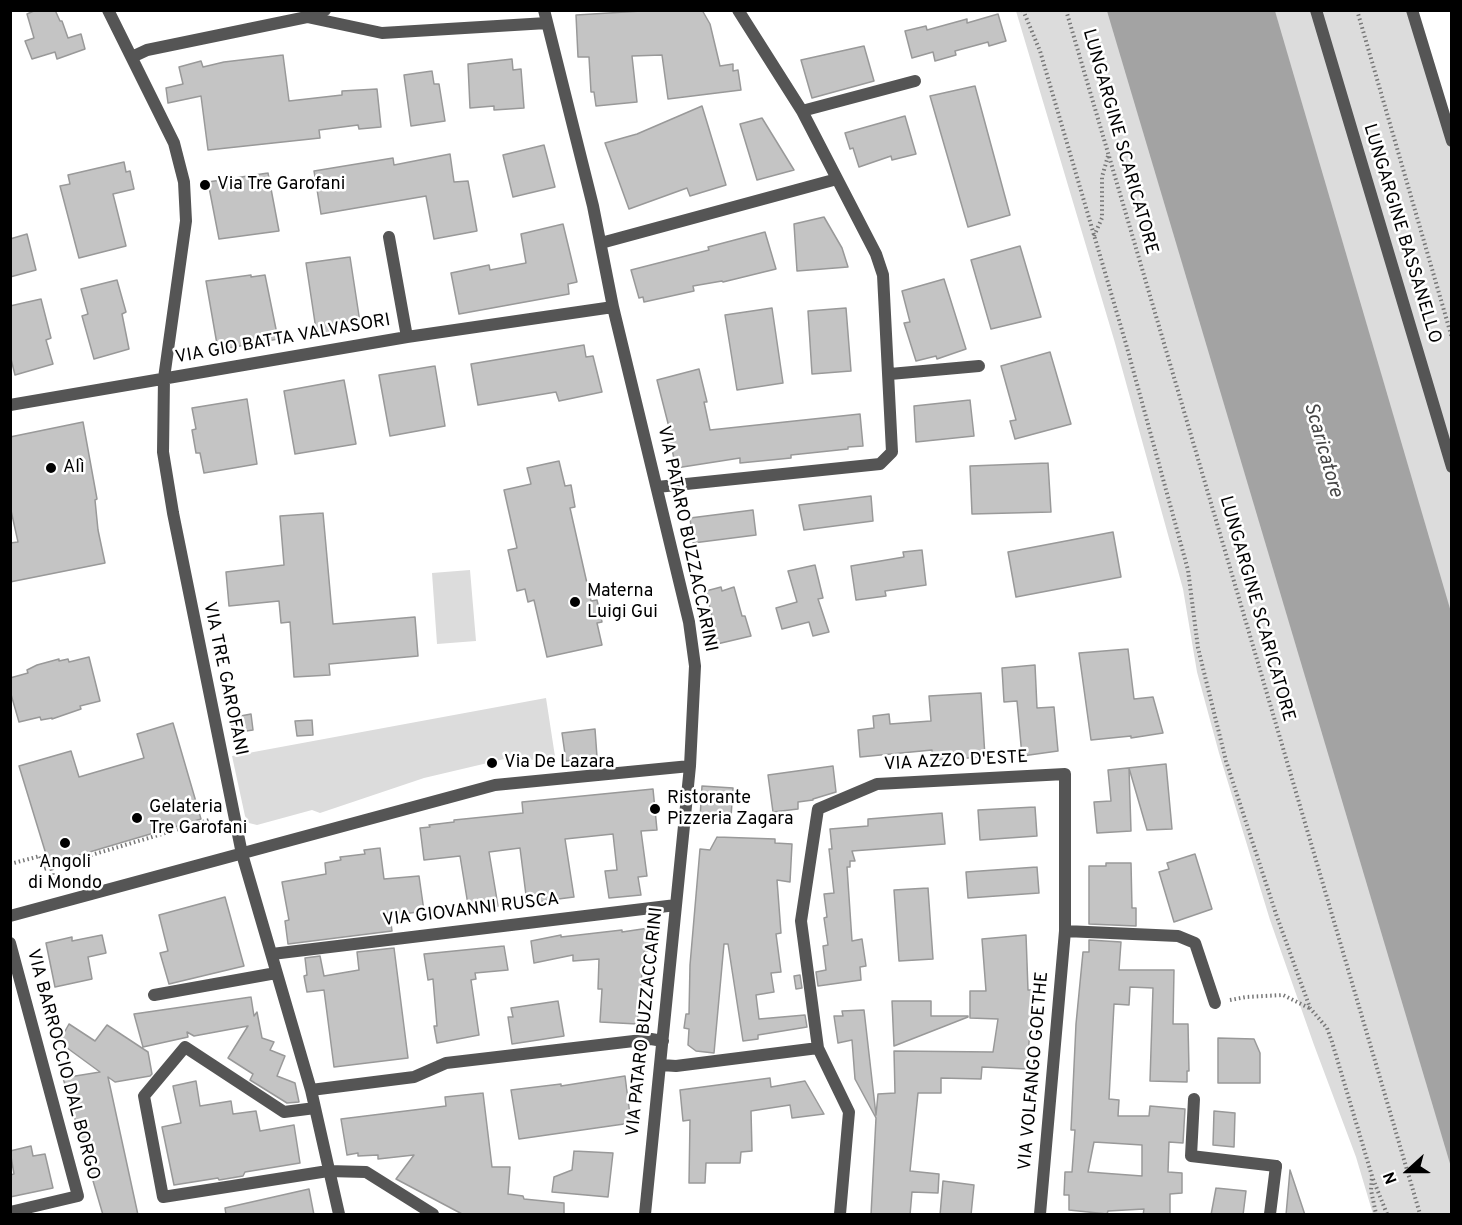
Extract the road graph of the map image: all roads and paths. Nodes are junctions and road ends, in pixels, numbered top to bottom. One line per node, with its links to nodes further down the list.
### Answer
1 (108, 10): 12 (street, VIA TRE GAROFANI)
2 (324, 10): 10 (street)
3 (544, 10): 11 (street, VIA PATARO BUZZACCARINI)
4 (738, 10): 14 (street)
5 (1023, 10): 19 (path)
6 (1066, 10): 16 (path, LUNGARGINE SCARICATORE)
7 (1316, 10): 28 (street, LUNGARGINE BASSANELLO)
8 (1357, 10): 23 (path)
9 (1412, 10): 15 (street)
10 (306, 17): 11 (street); 12 (street)
11 (547, 24): 20 (street, VIA PATARO BUZZACCARINI)
12 (132, 57): 26 (street, VIA TRE GAROFANI)
13 (915, 81): 14 (street)
14 (802, 111): 17 (street)
15 (1452, 141)
16 (1109, 155): 19 (path); 64 (path, LUNGARGINE SCARICATORE)
17 (837, 178): 20 (street); 25 (street)
18 (389, 237): 22 (street, VIA GIO BATTA VALVASORI)
19 (1094, 237): 46 (path)
20 (601, 243): 21 (street, VIA PATARO BUZZACCARINI)
21 (613, 307): 22 (street, VIA GIO BATTA VALVASORI); 29 (street, VIA PATARO BUZZACCARINI)
22 (407, 337): 26 (street, VIA GIO BATTA VALVASORI)
23 (1452, 338)
24 (979, 366): 25 (street)
25 (890, 374): 29 (street)
26 (164, 378): 27 (street, VIA GIO BATTA VALVASORI); 33 (street, VIA TRE GAROFANI)
27 (10, 405)
28 (1452, 467)
29 (657, 487): 30 (street, VIA PATARO BUZZACCARINI)
30 (690, 766): 33 (street); 37 (street, VIA PATARO BUZZACCARINI)
31 (1065, 774): 39 (street, VIA VOLFANGO GOETHE); 48 (street, VIA AZZO D'ESTE)
32 (209, 820): 35 (path)
33 (242, 854): 36 (street); 41 (street, VIA TRE GAROFANI)
34 (10, 864): 35 (path)
35 (51, 867): 36 (path)
36 (60, 903): 38 (street)
37 (676, 905): 41 (street, VIA GIOVANNI RUSCA); 47 (street, VIA PATARO BUZZACCARINI)
38 (10, 916)
39 (1065, 931): 45 (street); 60 (street, VIA VOLFANGO GOETHE)
40 (10, 943): 55 (street, VIA BARROCCIO DAL BORGO)
41 (272, 954): 42 (street, VIA TRE GAROFANI)
42 (276, 973): 43 (street); 50 (street, VIA TRE GAROFANI)
43 (154, 995)
44 (1246, 997): 46 (path)
45 (1215, 1003)
46 (1310, 1008): 54 (path)
47 (663, 1041): 49 (street, VIA PATARO BUZZACCARINI); 50 (street)
48 (818, 1048): 49 (street); 59 (street)
49 (661, 1065): 58 (street, VIA PATARO BUZZACCARINI)
50 (311, 1090): 52 (street, VIA TRE GAROFANI)
51 (1194, 1099): 61 (street)
52 (315, 1108): 53 (street, VIA TRE GAROFANI); 53 (street)
53 (328, 1171): 56 (street, VIA TRE GAROFANI); 57 (street)
54 (1372, 1176): 62 (path); 63 (path)
55 (10, 1212)
56 (339, 1215)
57 (433, 1215)
58 (645, 1215)
59 (840, 1215)
60 (1040, 1215)
61 (1270, 1215)
62 (1376, 1215)
63 (1387, 1215)
64 (1420, 1215)

